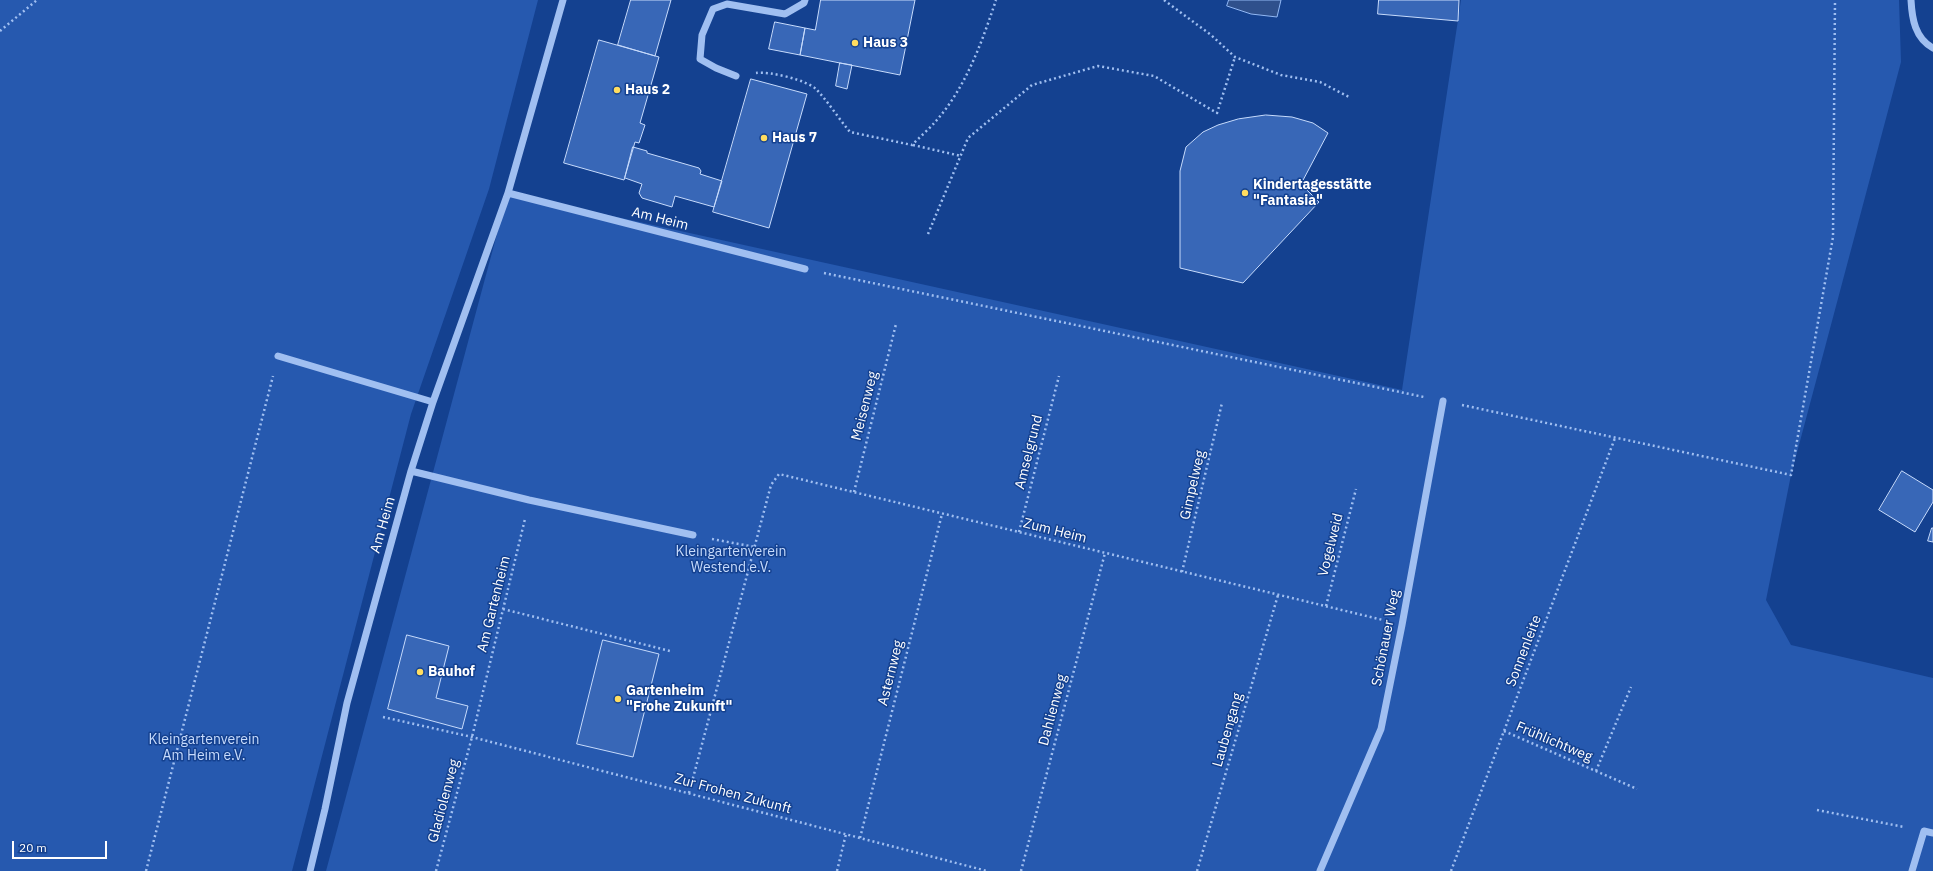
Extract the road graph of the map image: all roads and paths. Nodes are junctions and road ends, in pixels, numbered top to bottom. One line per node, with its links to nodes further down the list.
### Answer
1 (37, 0): 8 (path)
2 (563, 0): 15 (street, Am Heim)
3 (805, 0): 11 (street)
4 (996, 0): 13 (path)
5 (1164, 0): 10 (path)
6 (1835, 0): 24 (path)
7 (1911, 0): 9 (street)
8 (0, 31)
9 (1933, 48)
10 (1235, 57): 12 (path); 14 (path)
11 (736, 76): 13 (path)
12 (1349, 97)
13 (912, 144): 14 (path)
14 (961, 156): 16 (path)
15 (508, 193): 17 (street, Am Heim); 22 (street, Am Heim)
16 (928, 234)
17 (806, 270): 21 (path)
18 (896, 324): 27 (path, Meisenweg)
19 (278, 356): 22 (street); 52 (path)
20 (1059, 376): 30 (path, Amselgrund)
21 (1444, 401): 24 (path); 38 (street, Schönauer Weg)
22 (433, 402): 25 (street, Am Heim)
23 (1222, 403): 34 (path, Gimpelweg)
24 (1615, 438): 42 (path, Sonnenleite)
25 (412, 471): 28 (street); 53 (street, Am Heim)
26 (1356, 489): 36 (path, Vogelweid)
27 (854, 492): 29 (path, Zum Heim); 32 (path, Zum Heim)
28 (529, 500): 31 (street); 37 (path, Am Gartenheim)
29 (942, 514): 30 (path, Zum Heim); 51 (path, Asternweg)
30 (1019, 532): 33 (path, Zum Heim)
31 (693, 535): 32 (path)
32 (755, 547): 46 (path)
33 (1105, 553): 34 (path, Zum Heim); 57 (path, Dahlienweg)
34 (1182, 572): 35 (path, Zum Heim)
35 (1278, 595): 36 (path, Zum Heim); 58 (path, Laubengang)
36 (1326, 606): 38 (path, Zum Heim)
37 (503, 609): 39 (path); 43 (path, Am Gartenheim)
38 (1402, 625): 59 (street, Schönauer Weg)
39 (670, 651)
40 (1631, 687): 44 (path, Frühlichtweg)
41 (383, 717): 43 (path, Zur Frohen Zukunft)
42 (1504, 731): 44 (path, Frühlichtweg); 60 (path, Sonnenleite)
43 (472, 737): 46 (path, Zur Frohen Zukunft); 54 (path, Gladiolenweg)
44 (1596, 771): 45 (path, Frühlichtweg)
45 (1637, 789)
46 (689, 793): 50 (path, Zur Frohen Zukunft)
47 (1817, 810): 48 (path)
48 (1924, 831): 49 (street); 61 (street)
49 (1933, 833)
50 (846, 834): 51 (path, Zur Frohen Zukunft); 55 (path)
51 (860, 838): 56 (path, Zur Frohen Zukunft)
52 (146, 871)
53 (310, 871)
54 (436, 871)
55 (837, 871)
56 (988, 871)
57 (1021, 871)
58 (1197, 871)
59 (1320, 871)
60 (1451, 871)
61 (1912, 871)

